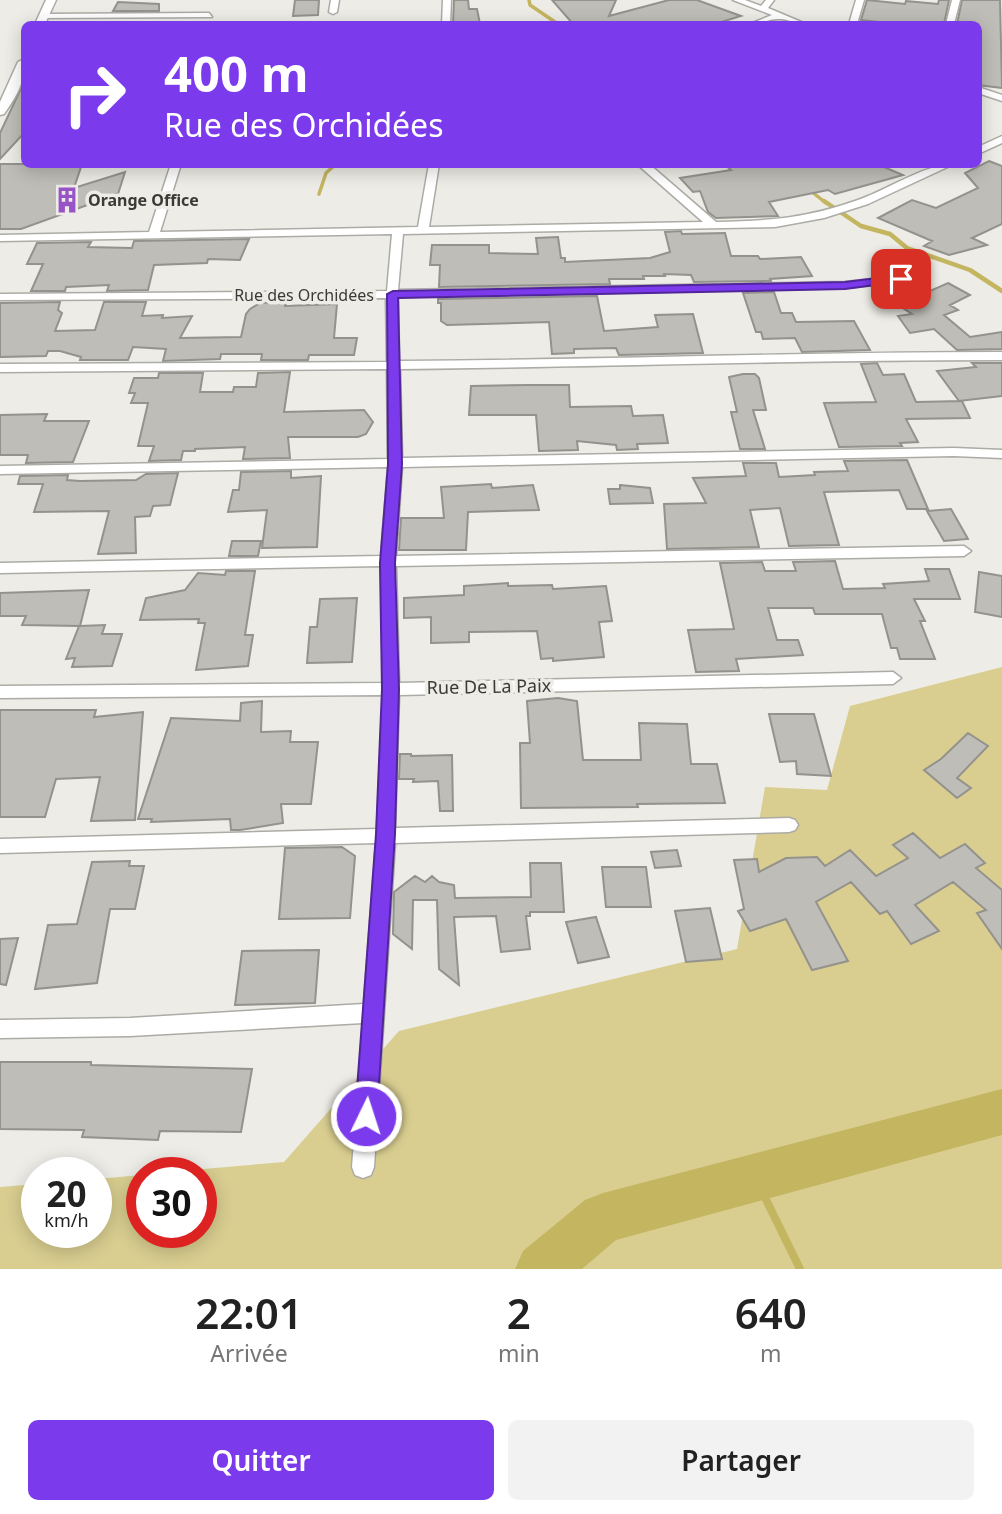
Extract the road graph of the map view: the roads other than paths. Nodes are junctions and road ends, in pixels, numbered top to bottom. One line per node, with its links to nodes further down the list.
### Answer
1 (51, 0): 12 (main road)
2 (335, 0): 9 (street)
3 (447, 0): 13 (street)
4 (737, 0): 8 (street)
5 (771, 0): 8 (street)
6 (860, 0): 16 (street)
7 (956, 0): 17 (street)
8 (763, 9): 11 (street)
9 (332, 12)
10 (209, 15): 12 (street)
11 (779, 16): 14 (street); 15 (street)
12 (42, 20)
13 (446, 21)
14 (763, 21)
15 (793, 21)
16 (854, 21)
17 (951, 21)
18 (21, 68): 20 (main road)
19 (982, 91): 21 (street)
20 (6, 95): 22 (main road)
21 (1002, 98)
22 (0, 111)
23 (1002, 139): 24 (street)
24 (982, 149)
25 (175, 168): 32 (street)
26 (432, 168): 31 (street)
27 (647, 168): 29 (street)
28 (941, 168): 29 (street)
29 (711, 223): 31 (street)
30 (398, 232): 31 (street); 32 (street); 35 (street)
31 (423, 232)
32 (153, 236): 33 (street)
33 (0, 238)
34 (901, 279): 35 (street, Rue des Orchidées)
35 (393, 294): 36 (street, Rue des Orchidées); 38 (street)
36 (0, 297)
37 (1002, 356): 38 (street)
38 (391, 365): 39 (street); 41 (street)
39 (0, 368)
40 (1002, 454): 41 (street)
41 (395, 464): 42 (street); 44 (street)
42 (0, 470)
43 (964, 551): 44 (street)
44 (388, 563): 45 (street); 47 (street)
45 (0, 568)
46 (893, 678): 47 (street, Rue De La Paix)
47 (391, 689): 48 (street, Rue De La Paix); 50 (street)
48 (0, 692)
49 (789, 825): 50 (street)
50 (386, 834): 51 (street); 52 (street)
51 (0, 846)
52 (373, 1013): 53 (street); 54 (street)
53 (0, 1029)
54 (363, 1167)

